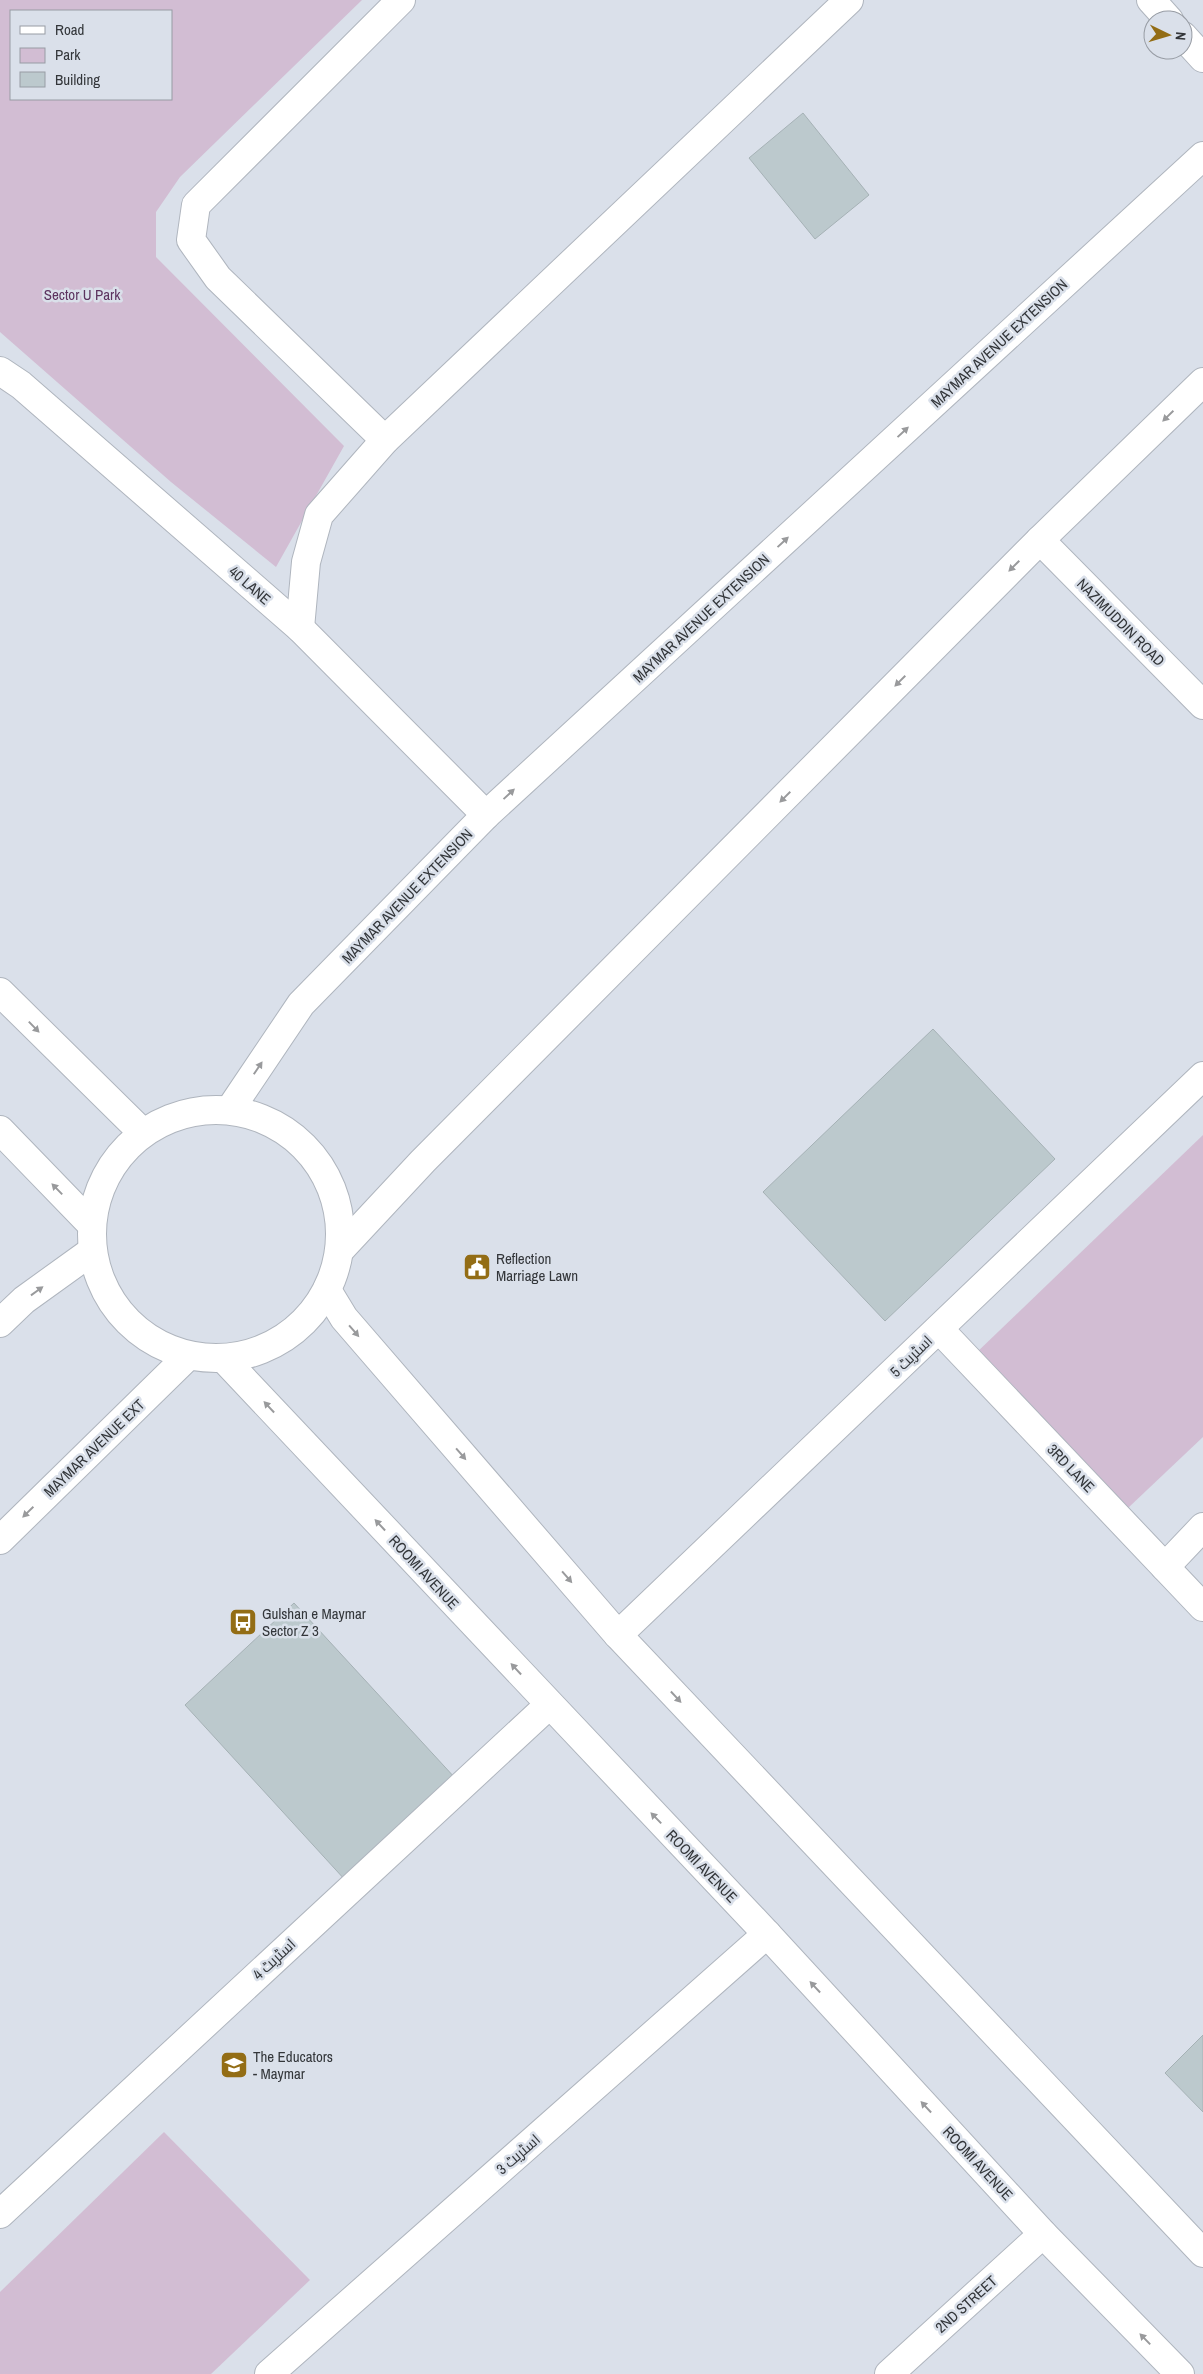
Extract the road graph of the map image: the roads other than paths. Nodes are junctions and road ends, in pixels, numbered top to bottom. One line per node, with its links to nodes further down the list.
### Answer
1 (402, 0): 10 (street)
2 (848, 0): 10 (street)
3 (1151, 0): 4 (street)
4 (1160, 10)
5 (1193, 47): 6 (street)
6 (1203, 58)
7 (1203, 156): 14 (street, MAYMAR AVENUE EXTENSION, one-way to 7)
8 (0, 370): 12 (street, 40 LANE)
9 (1203, 382): 11 (street, one-way to 11)
10 (385, 440): 12 (street)
11 (1040, 540): 13 (street, NAZIMUDDIN ROAD); 21 (street, one-way to 21)
12 (300, 628): 14 (street, 40 LANE)
13 (1203, 705)
14 (486, 815): 17 (street, MAYMAR AVENUE EXTENSION, one-way to 14)
15 (0, 992): 19 (street, one-way to 19)
16 (1203, 1076): 25 (street, اسٹریٹ 5)
17 (231, 1108): 19 (street); 21 (street)
18 (0, 1130): 20 (street, one-way to 18)
19 (142, 1132): 20 (street)
20 (91, 1224): 22 (street)
21 (340, 1250): 23 (street)
22 (92, 1251): 24 (street, one-way to 22); 26 (street)
23 (327, 1290): 27 (street); 32 (street, one-way to 32)
24 (0, 1323)
25 (939, 1329): 30 (street, 3RD LANE); 32 (street, اسٹریٹ 5)
26 (188, 1356): 27 (street); 29 (street, MAYMAR AVENUE EXT, one-way to 29)
27 (224, 1359): 33 (street, ROOMI AVENUE, one-way to 27)
28 (1203, 1527): 30 (street)
29 (0, 1540)
30 (1165, 1567): 31 (street, 3RD LANE)
31 (1203, 1607)
32 (618, 1636): 37 (street, one-way to 37)
33 (549, 1705): 34 (street, ROOMI AVENUE, one-way to 33); 35 (street, اسٹریٹ 4)
34 (766, 1934): 36 (street, ROOMI AVENUE, one-way to 34); 38 (street, اسٹریٹ 3)
35 (0, 2214)
36 (1043, 2234): 39 (street, 2ND STREET); 40 (street, ROOMI AVENUE, one-way to 36)
37 (1203, 2253)
38 (269, 2374)
39 (889, 2374)
40 (1180, 2374)

